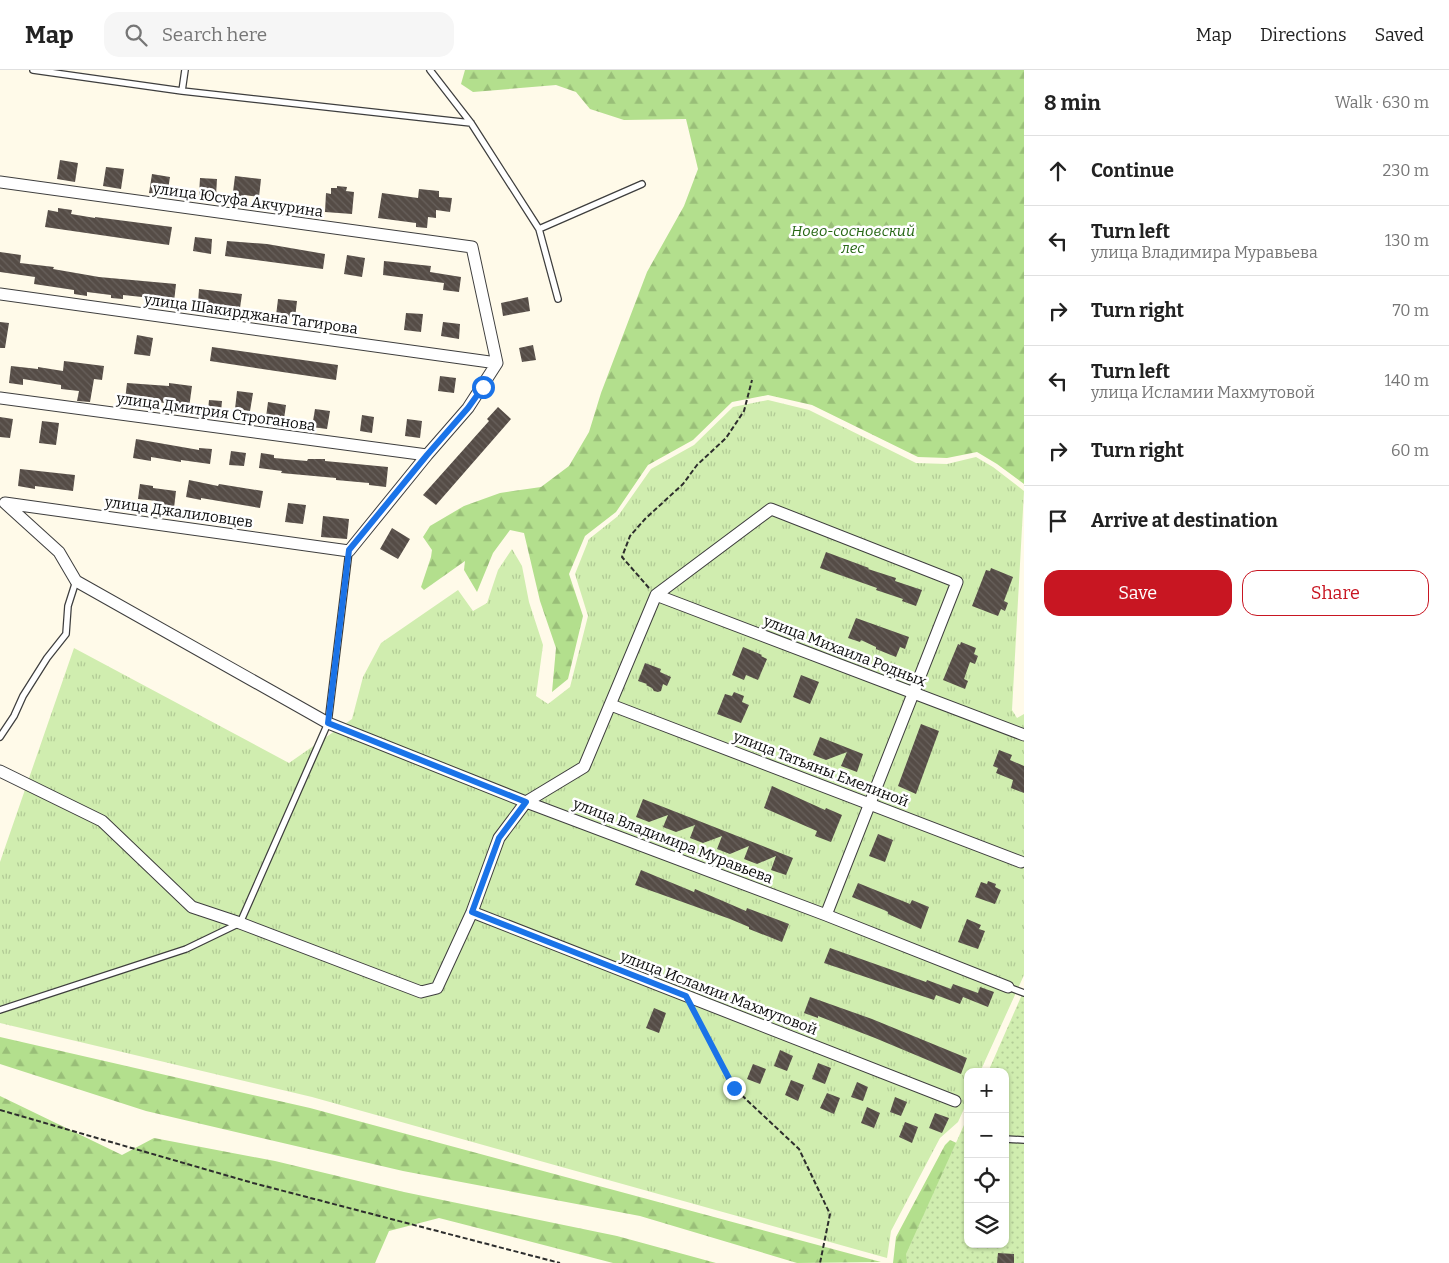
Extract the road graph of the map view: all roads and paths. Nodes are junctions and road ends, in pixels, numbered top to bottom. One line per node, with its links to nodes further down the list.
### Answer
1 (33, 70): 4 (lane)
2 (185, 70): 4 (lane)
3 (430, 70): 5 (lane)
4 (182, 91): 5 (lane)
5 (471, 123): 8 (lane)
6 (0, 182): 11 (street, улица Юсуфа Акчурина)
7 (642, 184): 8 (lane)
8 (539, 229): 10 (lane)
9 (0, 294): 11 (street, улица Шакирджана Тагирова)
10 (558, 299)
11 (497, 363): 14 (street)
12 (752, 380): 18 (path)
13 (0, 398): 14 (street, улица Дмитрия Строганова)
14 (427, 455): 16 (street)
15 (2, 500): 16 (street, улица Джалиловцев); 17 (street)
16 (349, 550): 21 (lane)
17 (76, 581): 21 (street, улица Владимира Муравьева); 23 (lane)
18 (656, 595): 19 (street, улица Михаила Родных); 19 (street); 20 (street)
19 (913, 693): 22 (street, улица Михаила Родных); 26 (street)
20 (611, 705): 25 (street); 26 (street, улица Татьяны Емелиной)
21 (328, 723): 25 (street, улица Владимира Муравьева); 30 (lane)
22 (1024, 735)
23 (0, 737)
24 (0, 770): 30 (street)
25 (526, 802): 28 (street); 29 (street, улица Владимира Муравьева)
26 (870, 804): 27 (street, улица Татьяны Емелиной); 29 (street)
27 (1021, 862)
28 (472, 912): 30 (street); 33 (street, улица Исламии Махмутовой)
29 (826, 915): 31 (street, улица Владимира Муравьева)
30 (240, 923): 34 (lane)
31 (1008, 987): 32 (lane)
32 (1024, 993)
33 (686, 996): 35 (street, улица Исламии Махмутовой); 40 (path)
34 (0, 1010)
35 (955, 1101)
36 (0, 1110): 39 (path)
37 (1009, 1139): 38 (lane)
38 (1024, 1140)
39 (560, 1263)
40 (820, 1263)

